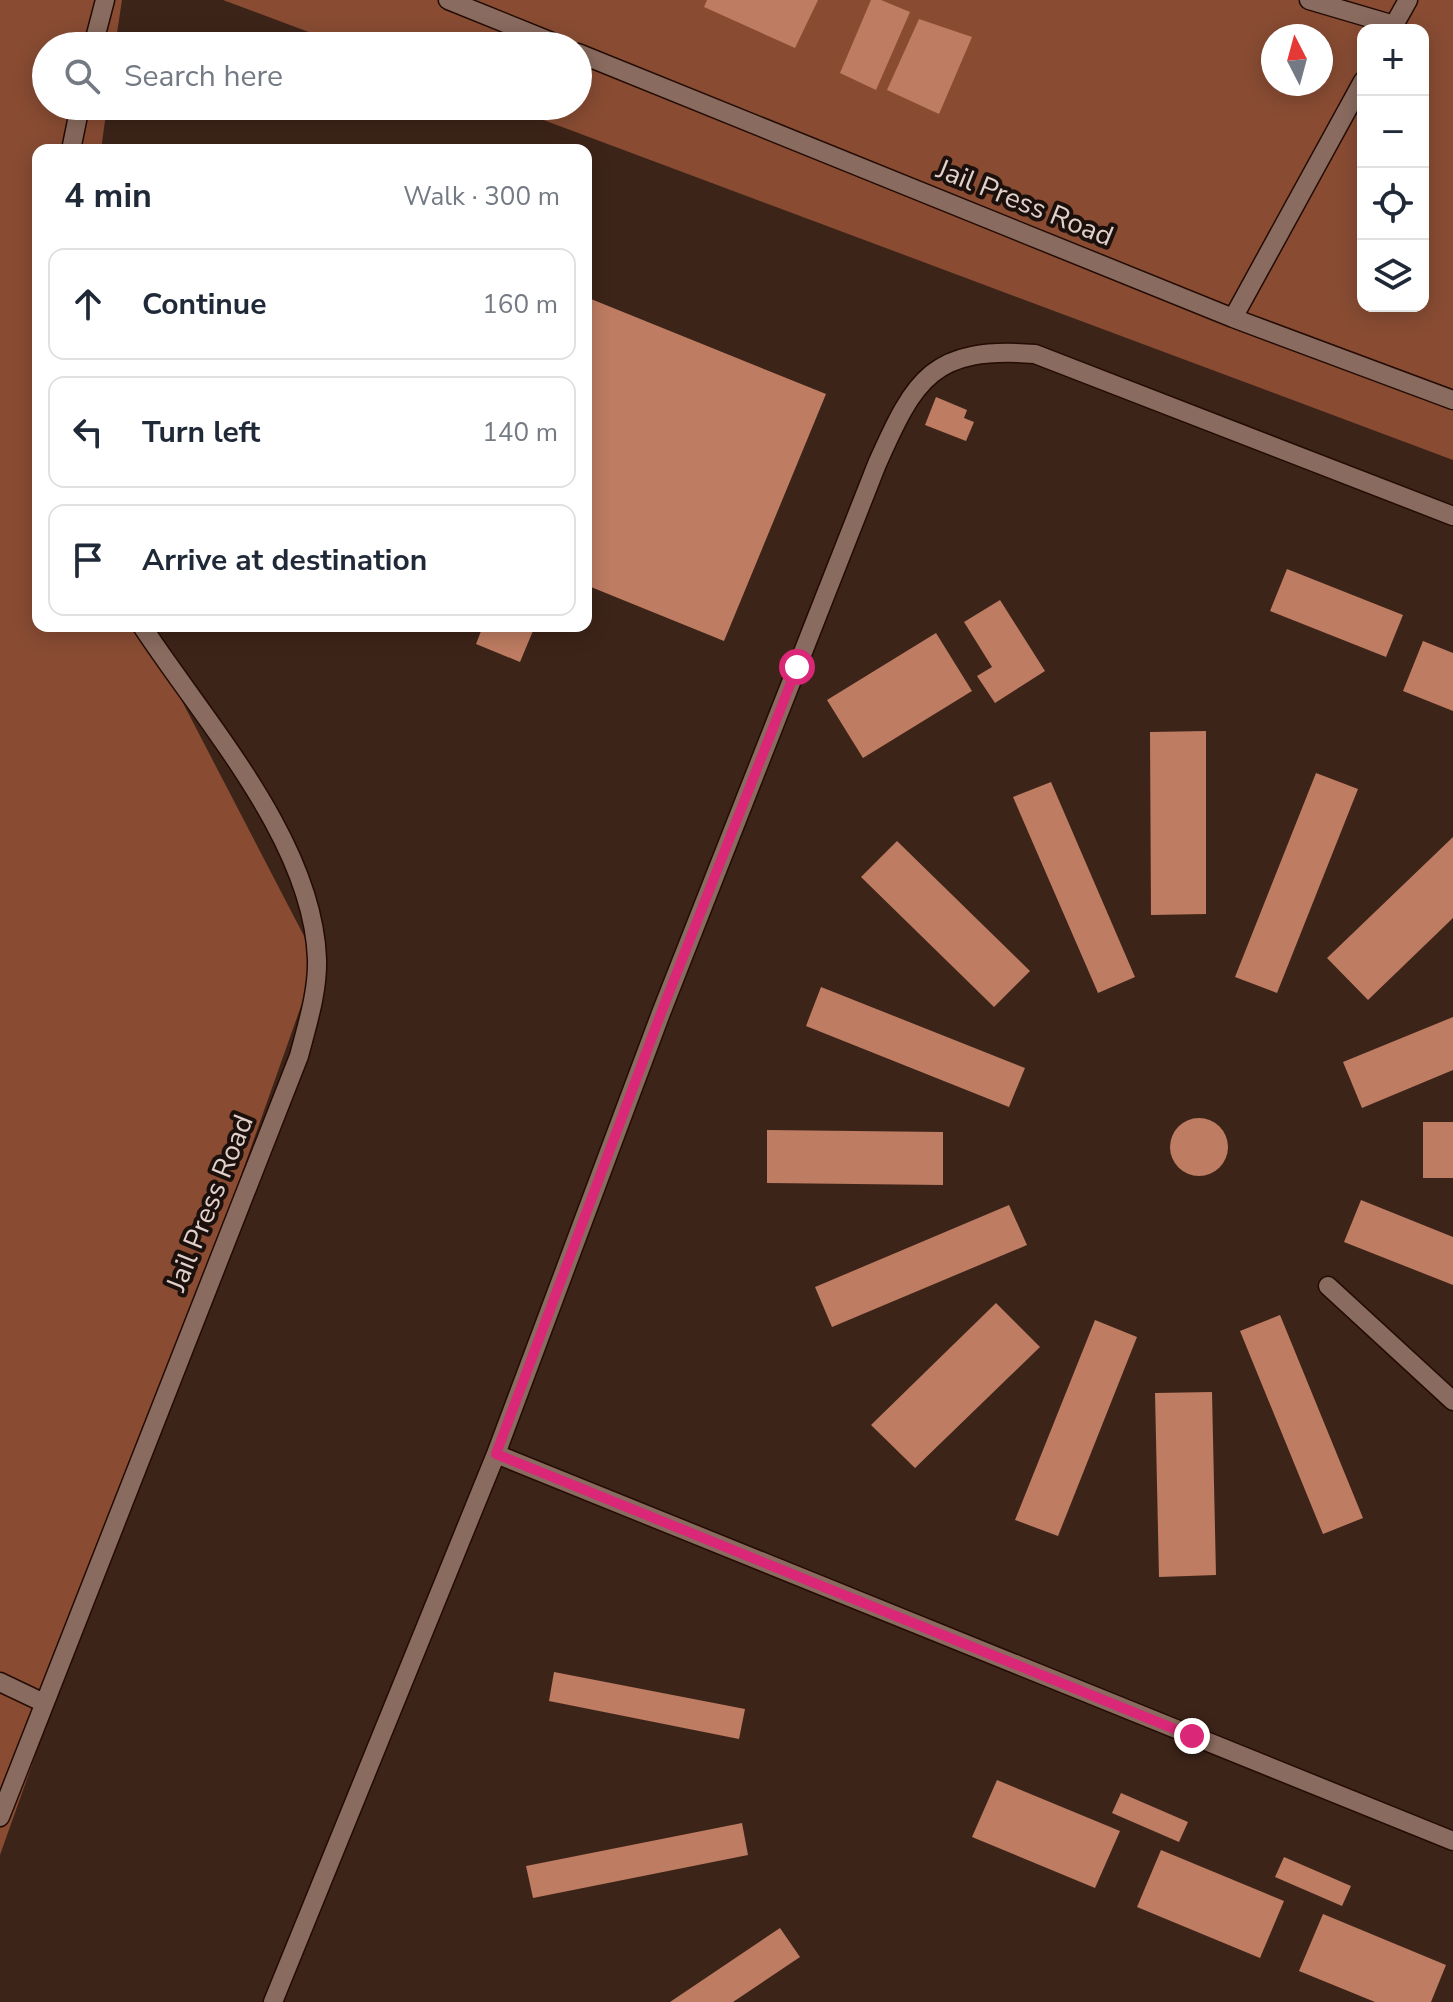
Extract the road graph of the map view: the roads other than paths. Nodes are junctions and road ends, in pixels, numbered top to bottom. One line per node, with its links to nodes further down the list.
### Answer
1 (105, 0): 7 (lane)
2 (448, 0): 8 (lane)
3 (1309, 0): 5 (lane)
4 (1408, 0): 6 (lane)
5 (1384, 24)
6 (1395, 24)
7 (97, 32)
8 (527, 32)
9 (592, 59): 13 (lane, Jail Press Road)
10 (1357, 92): 13 (lane)
11 (77, 120): 12 (lane)
12 (72, 144)
13 (1233, 318): 14 (lane, Jail Press Road)
14 (1453, 400)
15 (1453, 516): 19 (lane)
16 (146, 632): 21 (lane, Jail Press Road)
17 (1328, 1286): 18 (lane)
18 (1453, 1401)
19 (496, 1454): 23 (lane); 24 (lane)
20 (0, 1682): 21 (lane)
21 (44, 1703): 22 (lane, Jail Press Road)
22 (0, 1817)
23 (1453, 1841)
24 (273, 2002)

